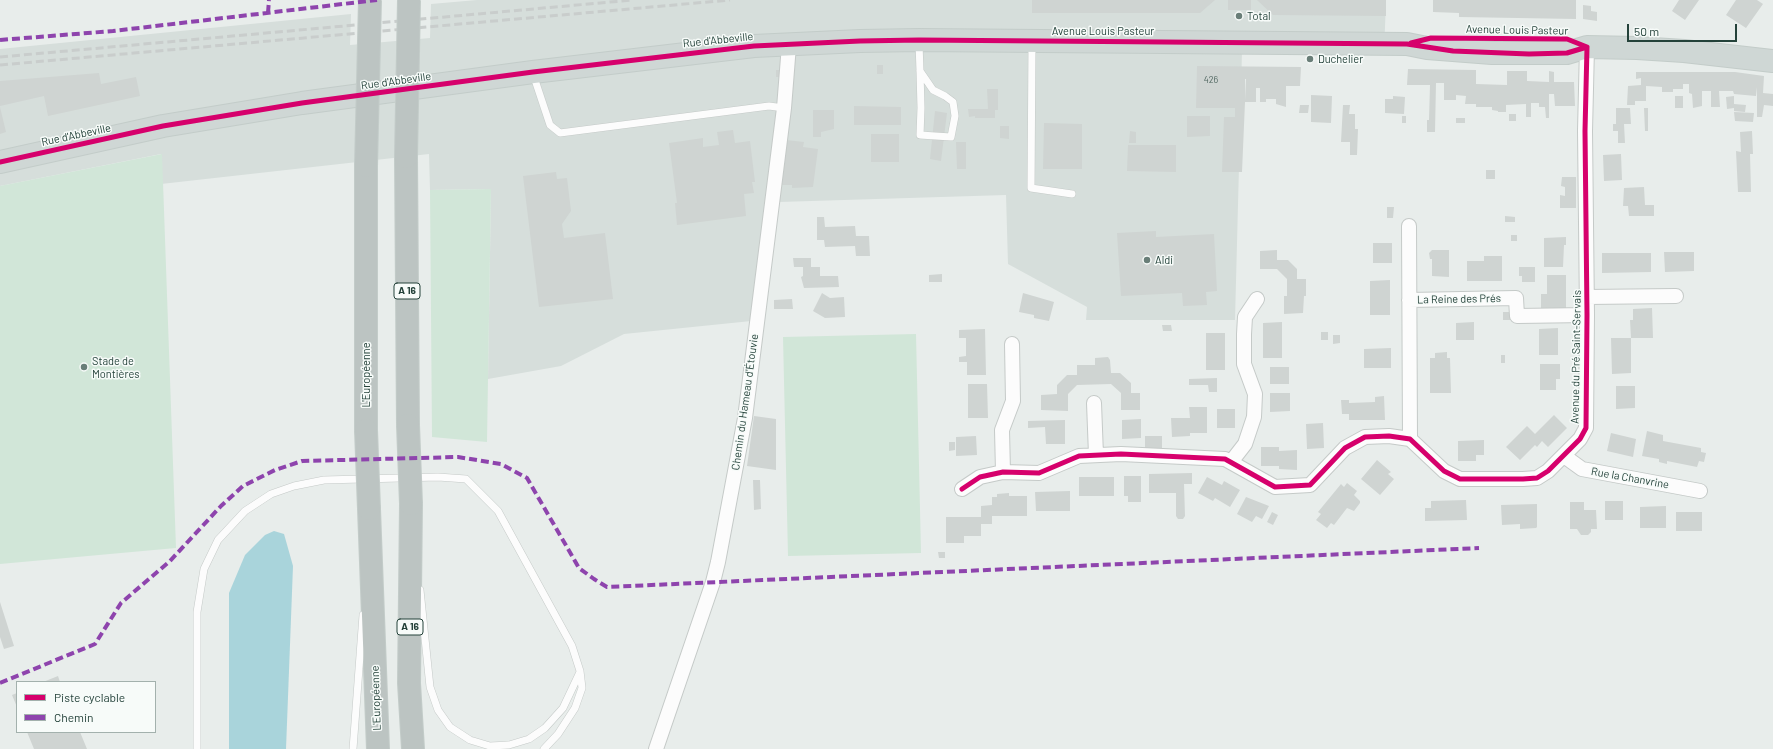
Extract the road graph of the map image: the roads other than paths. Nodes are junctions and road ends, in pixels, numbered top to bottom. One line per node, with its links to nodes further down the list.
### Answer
1 (370, 0): 29 (highway, L'Européenne, bridge)
2 (409, 0): 28 (highway, A 16, bridge)
3 (919, 40): 4 (main road, Avenue Louis Pasteur); 5 (main road, Avenue Louis Pasteur); 8 (lane)
4 (1032, 41): 6 (main road, Avenue Louis Pasteur); 12 (lane)
5 (794, 45): 9 (main road, Rue d'Abbeville); 10 (street, Chemin du Hameau d'Étouvie)
6 (1587, 47): 7 (main road, Avenue Louis Pasteur); 15 (street, Avenue du Pré Saint-Servais)
7 (1773, 61)
8 (920, 71): 8 (lane)
9 (532, 72): 10 (lane); 11 (main road, Rue d'Abbeville)
10 (784, 108): 40 (street, Chemin du Hameau d'Étouvie)
11 (0, 162)
12 (1072, 194)
13 (1409, 226): 17 (street, La Reine des Prés)
14 (1676, 296): 15 (street)
15 (1587, 297): 18 (street, Avenue du Pré Saint-Servais)
16 (1257, 299): 24 (street)
17 (1409, 300): 18 (street, La Reine des Prés); 21 (street, La Reine des Prés)
18 (1588, 315): 23 (street, Avenue du Pré Saint-Servais)
19 (1012, 344): 25 (street)
20 (1094, 403): 22 (street)
21 (1410, 439): 23 (street, Avenue du Pré Saint-Servais); 24 (street)
22 (1096, 455): 24 (street); 25 (street)
23 (1564, 456): 27 (street, Rue la Chanvrine)
24 (1231, 462)
25 (1002, 472): 26 (street)
26 (962, 489)
27 (1700, 491)
28 (411, 504): 30 (lane); 38 (highway, A 16)
29 (368, 509): 32 (lane); 37 (highway, L'Européenne)
30 (418, 575)
31 (419, 583): 34 (lane)
32 (364, 594)
33 (363, 610): 36 (lane)
34 (580, 671): 35 (lane); 39 (lane)
35 (197, 749)
36 (353, 749)
37 (378, 749)
38 (413, 749)
39 (544, 749)
40 (656, 749)

